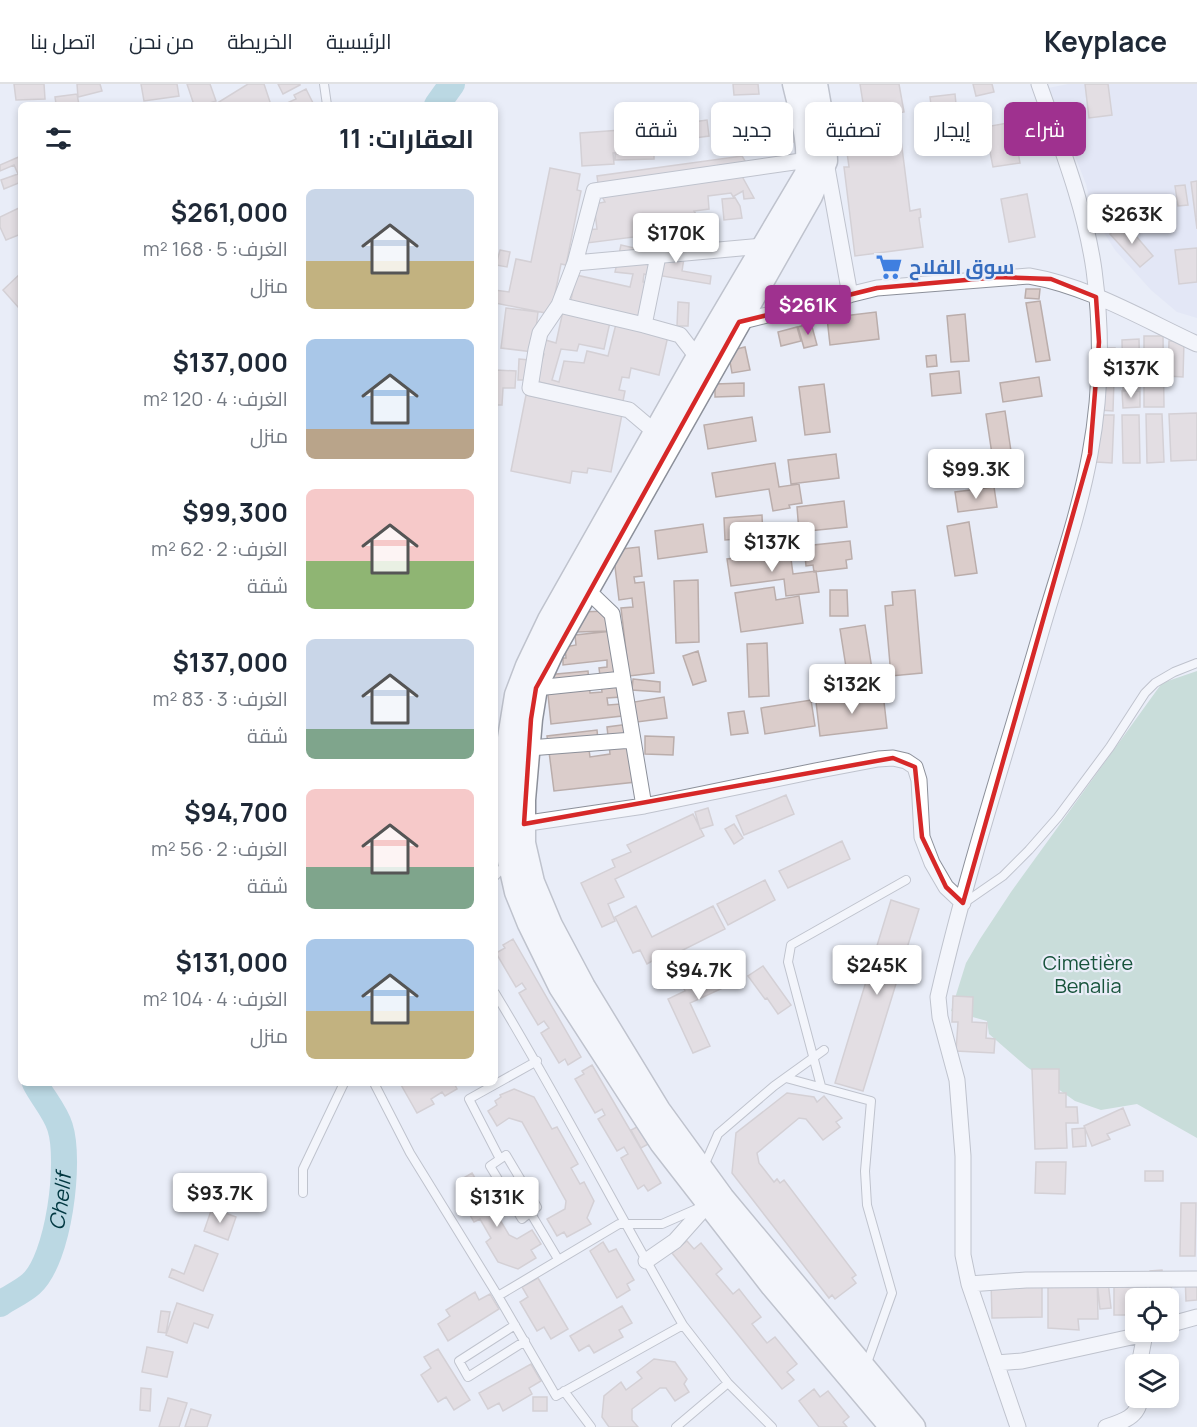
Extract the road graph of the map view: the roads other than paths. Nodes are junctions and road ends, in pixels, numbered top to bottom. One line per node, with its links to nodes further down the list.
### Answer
1 (324, 84): 5 (lane)
2 (794, 84): 6 (street)
3 (816, 84): 6 (street)
4 (1039, 84): 11 (street)
5 (327, 102)
6 (817, 161): 7 (street); 9 (street); 10 (street); 13 (street)
7 (763, 246): 8 (street); 16 (street)
8 (658, 256): 9 (street); 14 (street)
9 (575, 263): 12 (street)
10 (850, 295): 11 (street); 13 (street)
11 (1096, 297): 15 (street); 28 (street)
12 (559, 305): 14 (street); 17 (street)
13 (740, 322): 18 (street)
14 (644, 325): 16 (street)
15 (1197, 344)
16 (697, 357): 17 (street)
17 (655, 432): 25 (street)
18 (587, 590): 20 (street); 21 (street)
19 (1197, 663): 28 (lane)
20 (623, 679): 21 (street); 22 (street)
21 (536, 688): 23 (street)
22 (633, 740): 23 (street); 24 (street)
23 (529, 748): 25 (street)
24 (644, 806): 25 (street); 28 (street)
25 (515, 825): 26 (street); 40 (street)
26 (502, 869): 42 (street)
27 (906, 880): 31 (lane)
28 (963, 903): 48 (street)
29 (498, 998): 32 (lane)
30 (824, 1050): 31 (lane)
31 (814, 1058): 33 (lane); 38 (lane)
32 (537, 1061): 34 (lane); 44 (lane)
33 (786, 1078): 38 (lane); 40 (lane)
34 (498, 1083)
35 (344, 1086): 41 (lane)
36 (376, 1086): 49 (lane)
37 (492, 1086): 39 (lane)
38 (821, 1086): 57 (lane)
39 (500, 1159): 43 (lane); 43 (lane)
40 (702, 1169): 42 (street)
41 (303, 1192)
42 (714, 1199): 44 (lane); 46 (street); 57 (street); 64 (street)
43 (530, 1212): 45 (lane)
44 (624, 1224): 45 (lane); 46 (lane)
45 (558, 1259): 49 (lane)
46 (646, 1261): 52 (lane)
47 (1197, 1279): 48 (street)
48 (969, 1284): 56 (street)
49 (498, 1296): 53 (lane)
50 (1197, 1317): 51 (street)
51 (1179, 1322)
52 (683, 1324): 58 (lane); 59 (lane)
53 (515, 1325): 55 (lane); 55 (lane)
54 (1125, 1338): 56 (street)
55 (525, 1341): 59 (lane)
56 (996, 1363): 66 (street)
57 (865, 1368): 65 (street)
58 (728, 1383): 62 (lane); 63 (lane)
59 (564, 1391): 61 (lane)
60 (1136, 1408): 67 (street)
61 (591, 1427)
62 (676, 1427)
63 (772, 1427)
64 (891, 1427)
65 (914, 1427)
66 (1018, 1427)
67 (1106, 1427)

